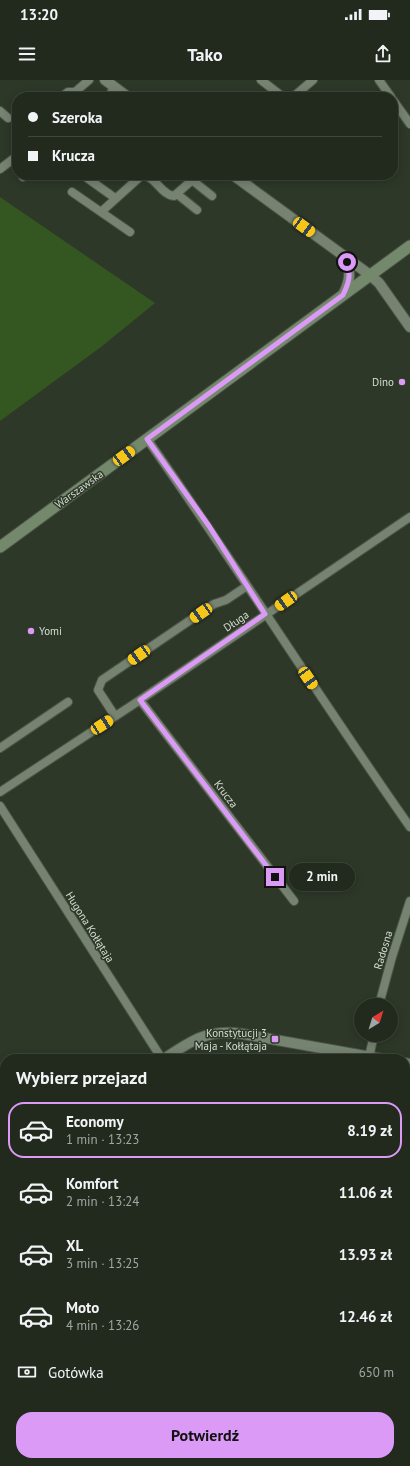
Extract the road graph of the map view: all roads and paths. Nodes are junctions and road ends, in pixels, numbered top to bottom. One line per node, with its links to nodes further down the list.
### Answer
1 (89, 80): 8 (street)
2 (106, 80): 7 (street)
3 (261, 80): 11 (street)
4 (313, 80): 6 (street)
5 (379, 80): 13 (street)
6 (304, 83): 12 (street)
7 (115, 87): 9 (street); 10 (street)
8 (80, 92)
9 (112, 92)
10 (122, 92)
11 (277, 92)
12 (297, 92)
13 (387, 92)
14 (398, 107): 17 (street)
15 (0, 111): 16 (street)
16 (8, 118)
17 (410, 124)
18 (12, 160): 19 (street)
19 (0, 169)
20 (91, 180): 29 (street)
21 (136, 180): 29 (street)
22 (153, 180): 27 (street)
23 (193, 180): 27 (street)
24 (197, 180): 28 (street)
25 (241, 180): 34 (street)
26 (72, 192): 31 (street)
27 (177, 194): 30 (street)
28 (212, 196)
29 (115, 198): 31 (street)
30 (196, 210)
31 (101, 212): 32 (street)
32 (130, 232)
33 (410, 246): 35 (main road, Warszawska)
34 (343, 256): 35 (street); 36 (street)
35 (370, 275): 36 (main road, Warszawska); 37 (street)
36 (343, 295): 38 (main road, Warszawska)
37 (410, 327)
38 (147, 439): 40 (main road, Warszawska); 41 (street)
39 (410, 517): 42 (street, Długa)
40 (0, 547)
41 (247, 586): 42 (street); 45 (street)
42 (265, 614): 43 (street, Długa); 49 (street)
43 (140, 700): 45 (street, Długa); 50 (street, Krucza)
44 (68, 702): 46 (street)
45 (115, 716): 47 (street, Długa)
46 (0, 748)
47 (0, 792)
48 (0, 806): 54 (street, Hugona Kołłątaja)
49 (410, 826)
50 (294, 901)
51 (410, 901): 52 (street, Radosna)
52 (382, 998)
53 (372, 1042): 57 (street)
54 (160, 1054)
55 (171, 1054): 56 (street)
56 (353, 1054)
57 (370, 1054)

